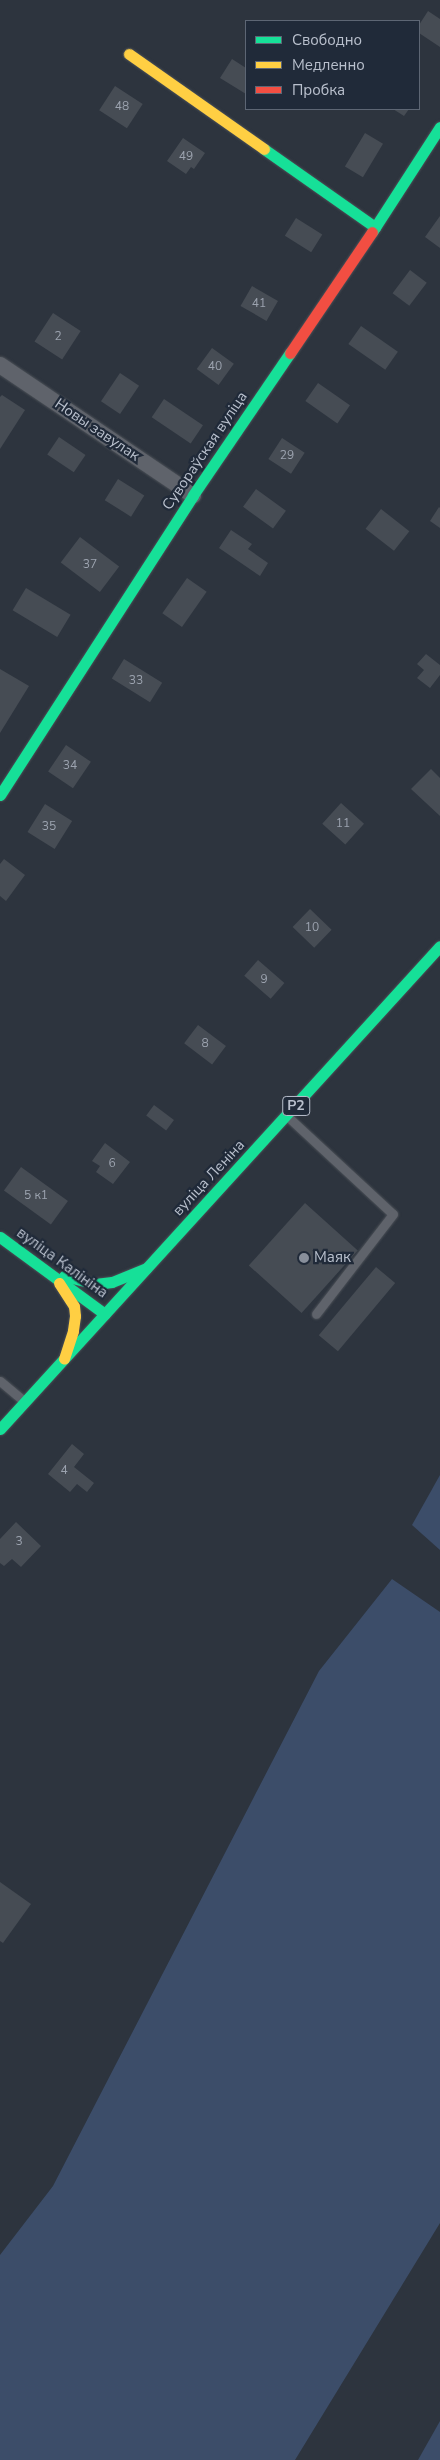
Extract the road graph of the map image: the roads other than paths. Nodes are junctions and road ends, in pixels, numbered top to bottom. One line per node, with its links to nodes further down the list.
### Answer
1 (129, 54): 3 (street)
2 (440, 127): 3 (street, Сувораўская вуліца)
3 (375, 227): 5 (street, Сувораўская вуліца)
4 (0, 365): 5 (street, Новы завулак)
5 (193, 495): 6 (street, Сувораўская вуліца)
6 (0, 795)
7 (440, 946): 8 (street, вуліца Леніна / Р2)
8 (287, 1116): 10 (street, вуліца Леніна / Р2); 13 (lane)
9 (0, 1237): 11 (street, вуліца Калініна)
10 (151, 1264): 11 (street); 12 (street, вуліца Леніна / Р2)
11 (46, 1269): 12 (street, вуліца Калініна); 14 (street)
12 (105, 1314): 14 (street, вуліца Леніна / Р2)
13 (316, 1314)
14 (64, 1359): 16 (street, вуліца Леніна / Р2)
15 (0, 1381): 16 (lane)
16 (25, 1401): 17 (street, вуліца Леніна / Р2)
17 (0, 1429)

